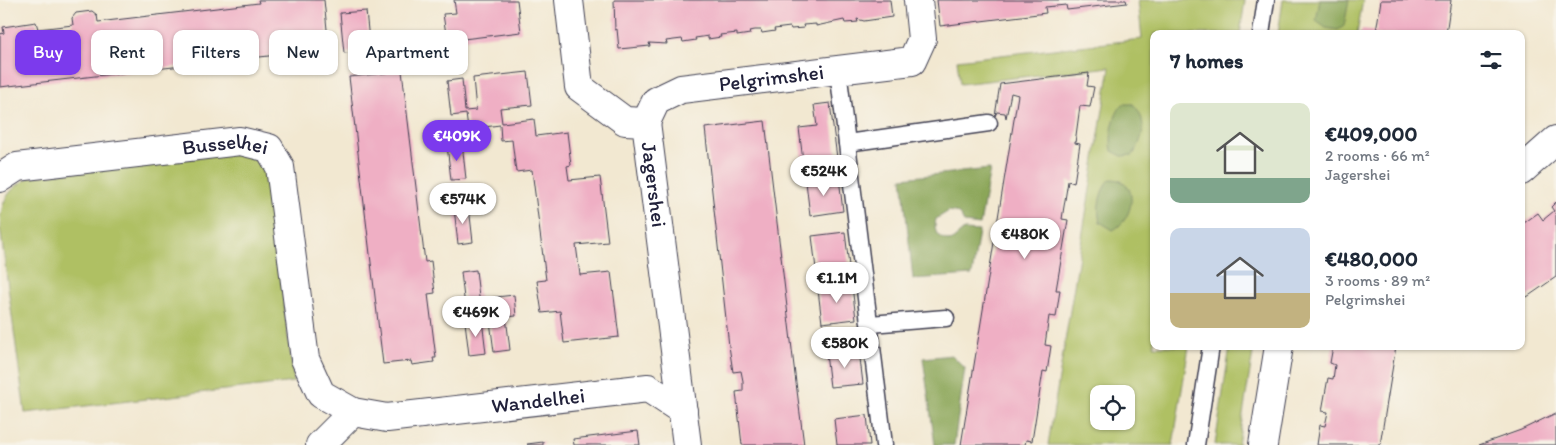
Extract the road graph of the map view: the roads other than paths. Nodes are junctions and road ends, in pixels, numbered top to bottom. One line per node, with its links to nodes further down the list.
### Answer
1 (570, 0): 6 (street, Jagershei)
2 (918, 0): 5 (street, Pelgrimshei)
3 (1266, 0): 4 (lane)
4 (1262, 30)
5 (838, 70): 6 (street, Pelgrimshei); 9 (lane)
6 (646, 122): 17 (street, Jagershei)
7 (989, 123): 9 (lane)
8 (1556, 140): 10 (street)
9 (847, 144): 13 (lane)
10 (1525, 167)
11 (0, 178): 16 (street, Busselhei)
12 (946, 318): 13 (lane)
13 (870, 324): 21 (lane)
14 (1211, 350): 22 (lane)
15 (1278, 350): 23 (street)
16 (305, 359): 18 (street, Wandelhei)
17 (682, 411): 18 (street, Wandelhei); 20 (street)
18 (353, 412): 19 (street)
19 (320, 445)
20 (687, 445)
21 (884, 445)
22 (1196, 445)
23 (1263, 445)

